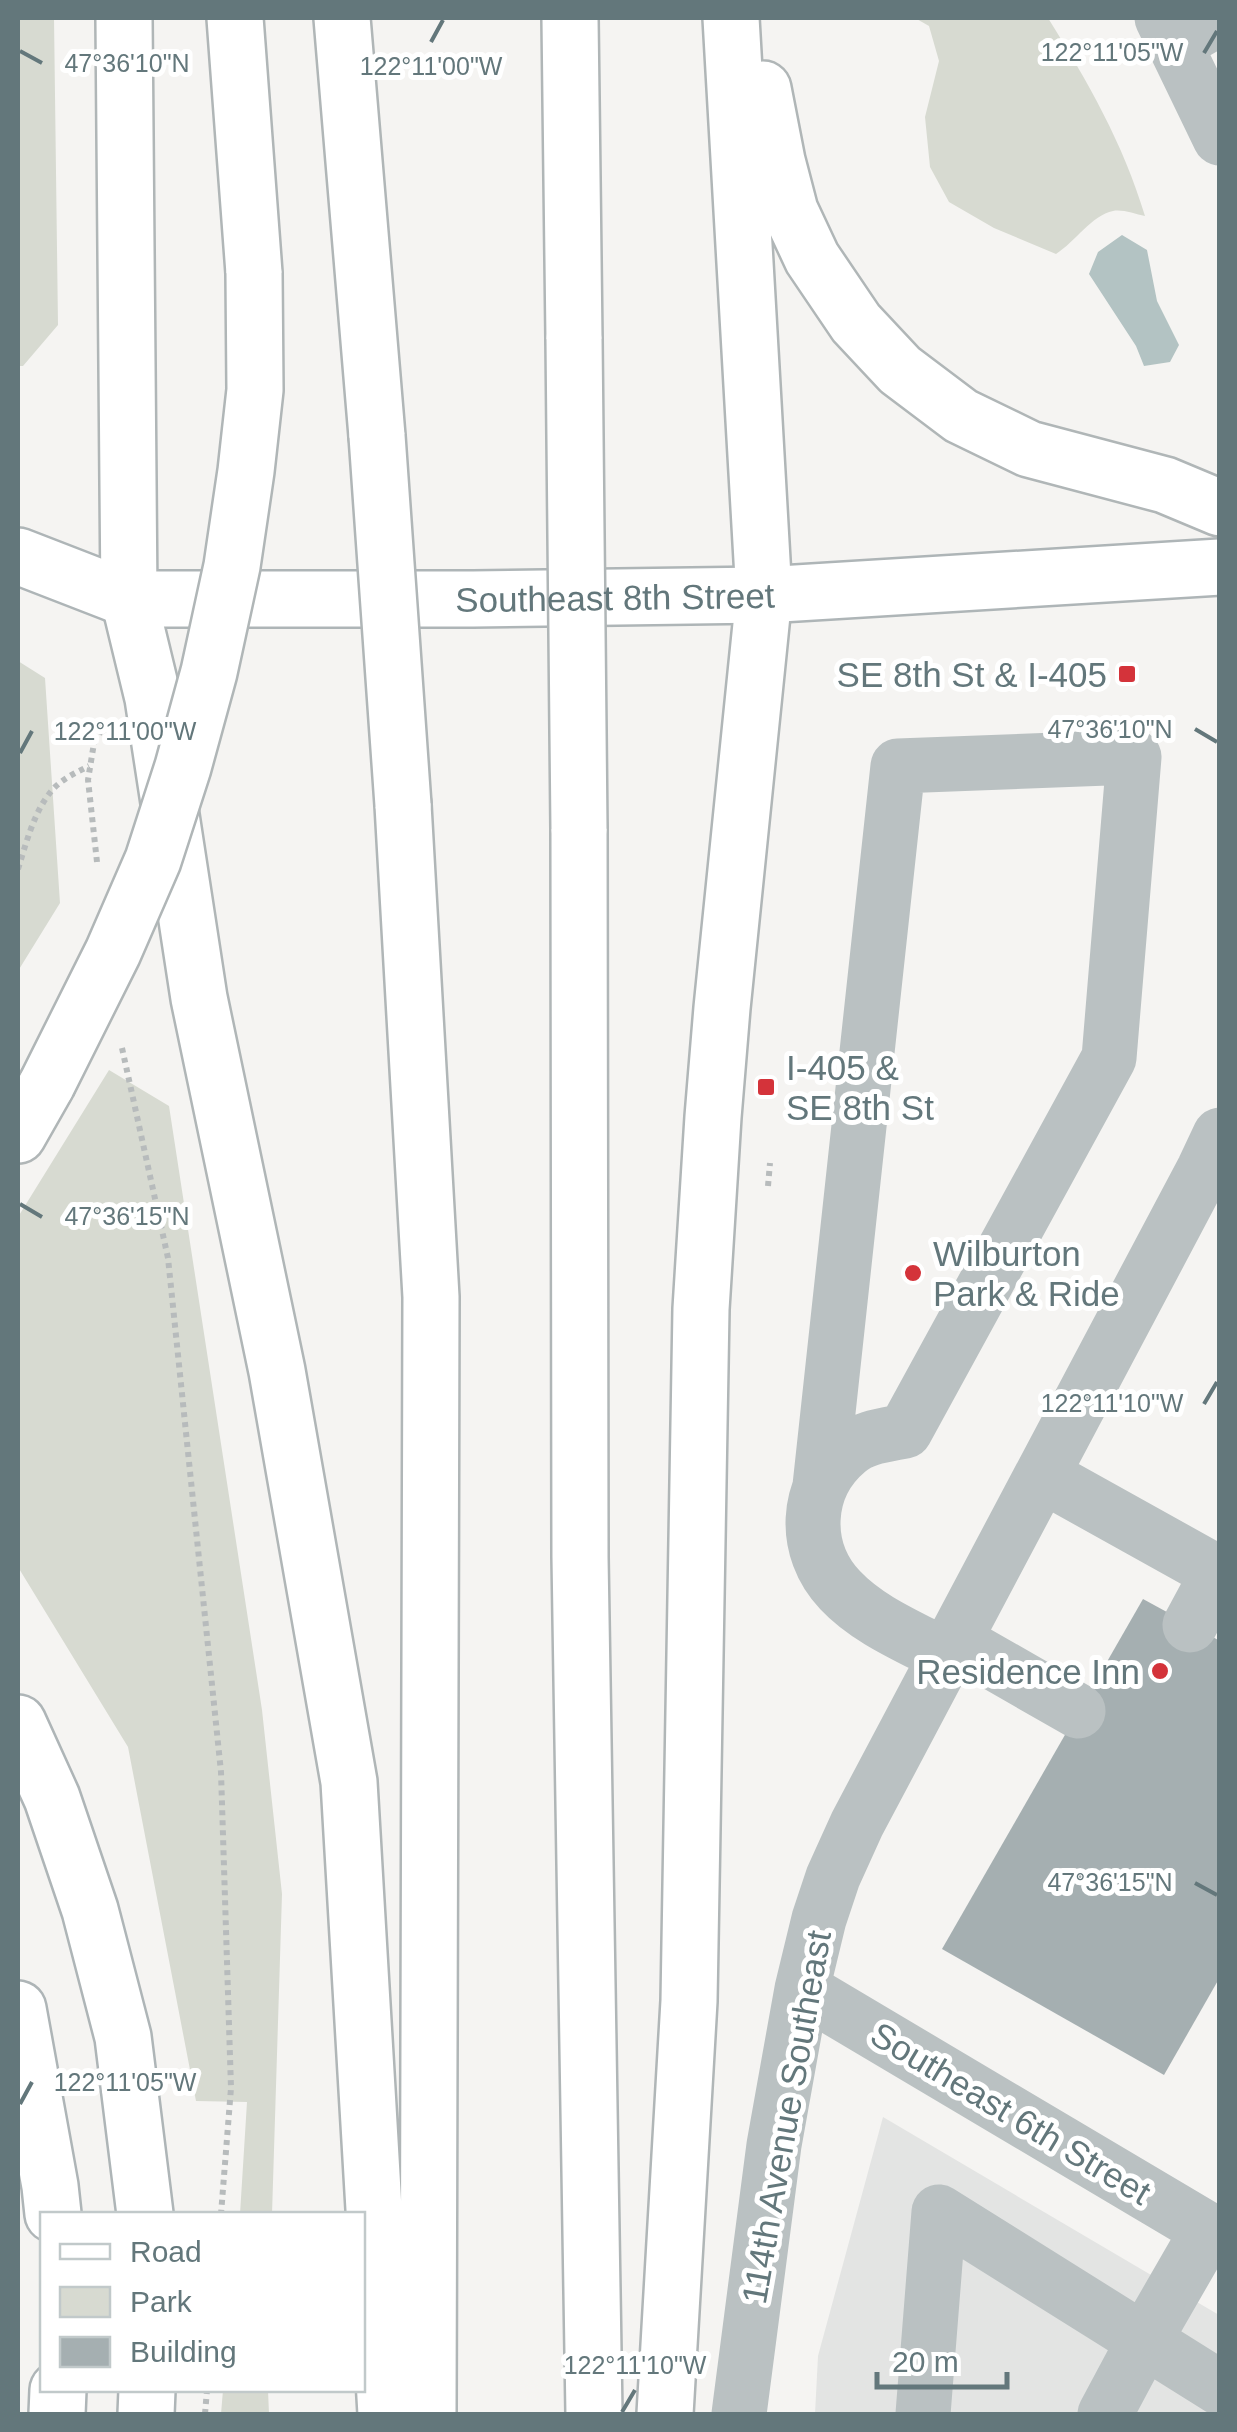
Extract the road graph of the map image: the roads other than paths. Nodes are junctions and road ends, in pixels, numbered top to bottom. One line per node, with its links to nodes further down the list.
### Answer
1 (124, 18): 13 (main road)
2 (235, 18): 14 (main road, bridge)
3 (342, 18): 31 (main road, bridge)
4 (570, 18): 32 (main road, bridge)
5 (731, 18): 12 (main road)
6 (750, 18): 9 (main road)
7 (1186, 26): 8 (street)
8 (1220, 138)
9 (1220, 508)
10 (18, 556): 13 (main road, Southeast 8th Street)
11 (1220, 566): 12 (main road, Southeast 8th Street)
12 (764, 595): 13 (main road, Southeast 8th Street); 33 (main road)
13 (129, 598): 30 (main road)
14 (18, 1136)
15 (1220, 1136): 16 (street, 114th Avenue Southeast)
16 (1042, 1475): 18 (street); 20 (street, 114th Avenue Southeast)
17 (820, 1486): 17 (street); 20 (street)
18 (1219, 1572): 19 (street)
19 (1190, 1625)
20 (950, 1648): 21 (street); 23 (street, 114th Avenue Southeast)
21 (1078, 1711)
22 (18, 1723): 26 (main road)
23 (802, 1989): 27 (street, Southeast 6th Street); 34 (street, 114th Avenue Southeast)
24 (18, 2009): 25 (main road)
25 (53, 2212)
26 (145, 2212)
27 (1214, 2233): 28 (street)
28 (1144, 2340): 29 (street); 35 (street); 36 (street)
29 (1220, 2388)
30 (386, 2414)
31 (428, 2414)
32 (594, 2414)
33 (665, 2414)
34 (740, 2414)
35 (923, 2414)
36 (1105, 2414)

